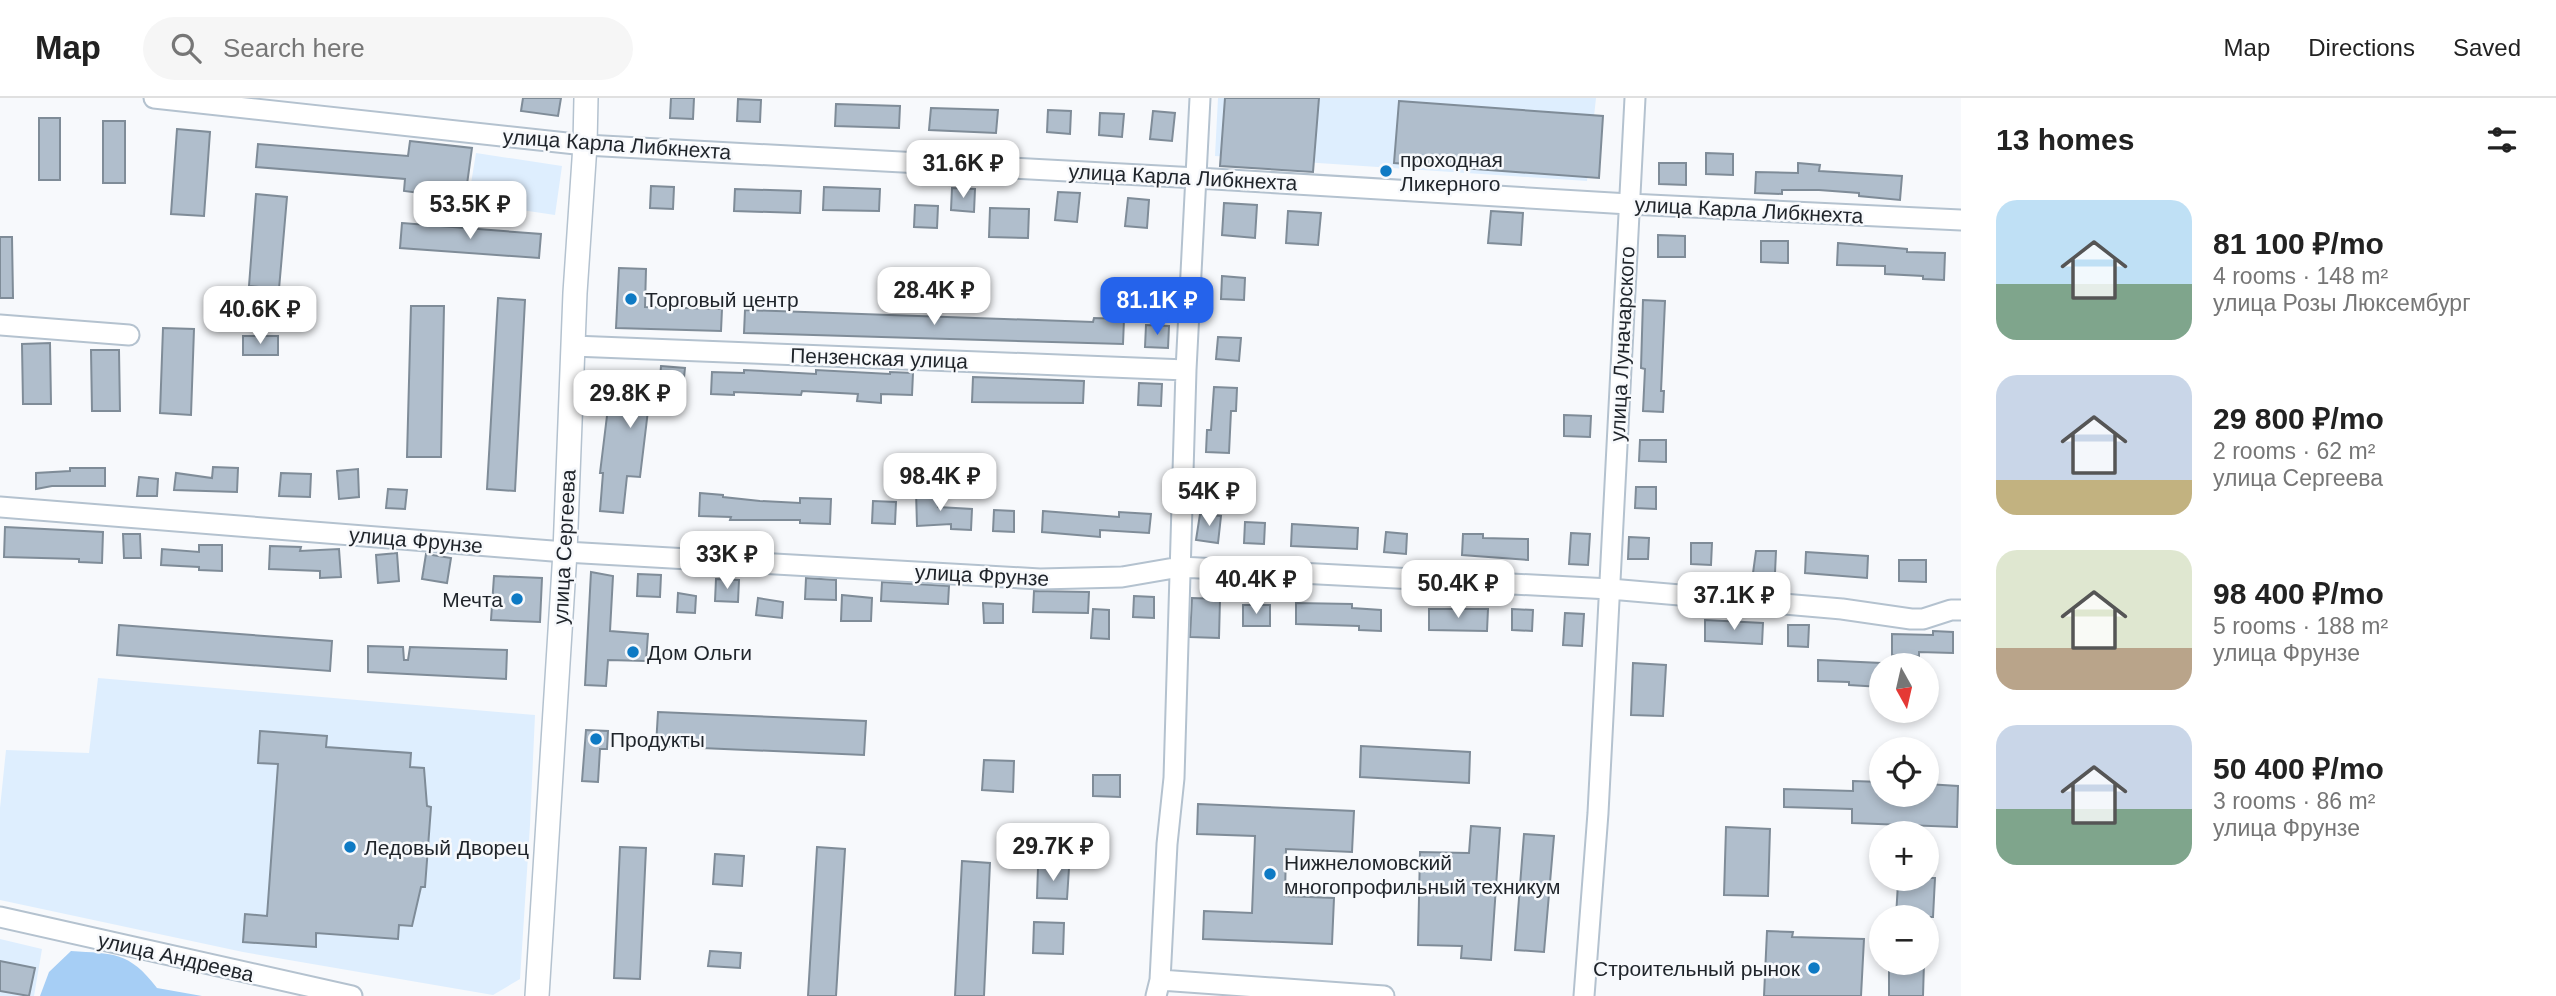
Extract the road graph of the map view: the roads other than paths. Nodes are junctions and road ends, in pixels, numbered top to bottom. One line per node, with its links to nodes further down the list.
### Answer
1 (155, 98): 5 (street, улица Карла Либкнехта)
2 (586, 98): 5 (main road, улица Сергеева)
3 (1200, 98): 6 (street)
4 (1634, 98): 7 (street, улица Луначарского)
5 (585, 145): 6 (street, улица Карла Либкнехта); 11 (main road, улица Сергеева)
6 (1197, 178): 7 (street, улица Карла Либкнехта); 12 (street)
7 (1629, 204): 8 (street, улица Карла Либкнехта); 16 (street, улица Луначарского)
8 (1961, 220)
9 (0, 324): 10 (street)
10 (129, 335)
11 (573, 346): 12 (street, Пензенская улица); 14 (main road, улица Сергеева)
12 (1186, 370): 15 (street)
13 (0, 507): 14 (street, улица Фрунзе)
14 (565, 552): 15 (street, улица Фрунзе); 21 (main road, улица Сергеева)
15 (1180, 567): 16 (street, улица Фрунзе); 19 (street)
16 (1610, 589): 17 (street, улица Фрунзе); 23 (street, улица Луначарского)
17 (1961, 610)
18 (0, 917): 20 (street, улица Андреева)
19 (1158, 988): 22 (street)
20 (352, 996)
21 (537, 996)
22 (1384, 996)
23 (1584, 996)

